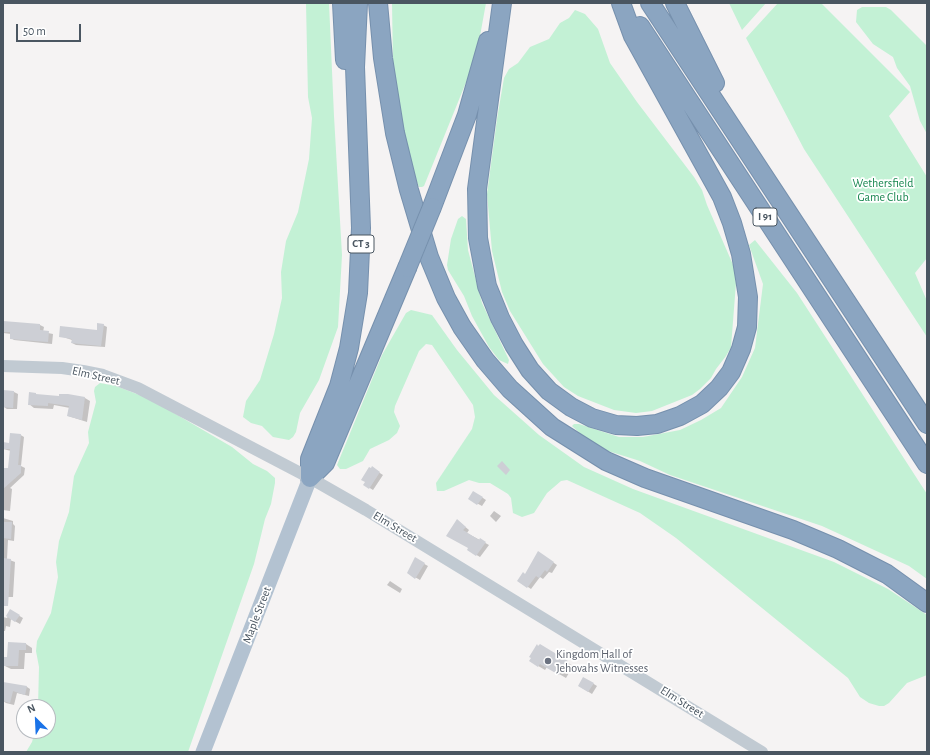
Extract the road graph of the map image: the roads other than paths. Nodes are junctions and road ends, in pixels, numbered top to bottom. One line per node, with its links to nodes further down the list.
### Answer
1 (342, 3): 11 (highway)
2 (358, 3): 11 (highway, CT 3)
3 (378, 3): 16 (highway)
4 (496, 3): 15 (highway, CT 3, bridge)
5 (502, 3): 6 (highway)
6 (621, 3)
7 (625, 3): 14 (highway, I 91)
8 (650, 3): 10 (highway, I 91)
9 (675, 3): 10 (highway)
10 (738, 137): 13 (highway, I 91)
11 (357, 146): 15 (highway, CT 3)
12 (3, 366): 15 (street, Elm Street)
13 (927, 424)
14 (927, 464)
15 (310, 478): 17 (main road, Maple Street / CT 3); 18 (street, Elm Street)
16 (927, 603)
17 (203, 752)
18 (762, 752)

